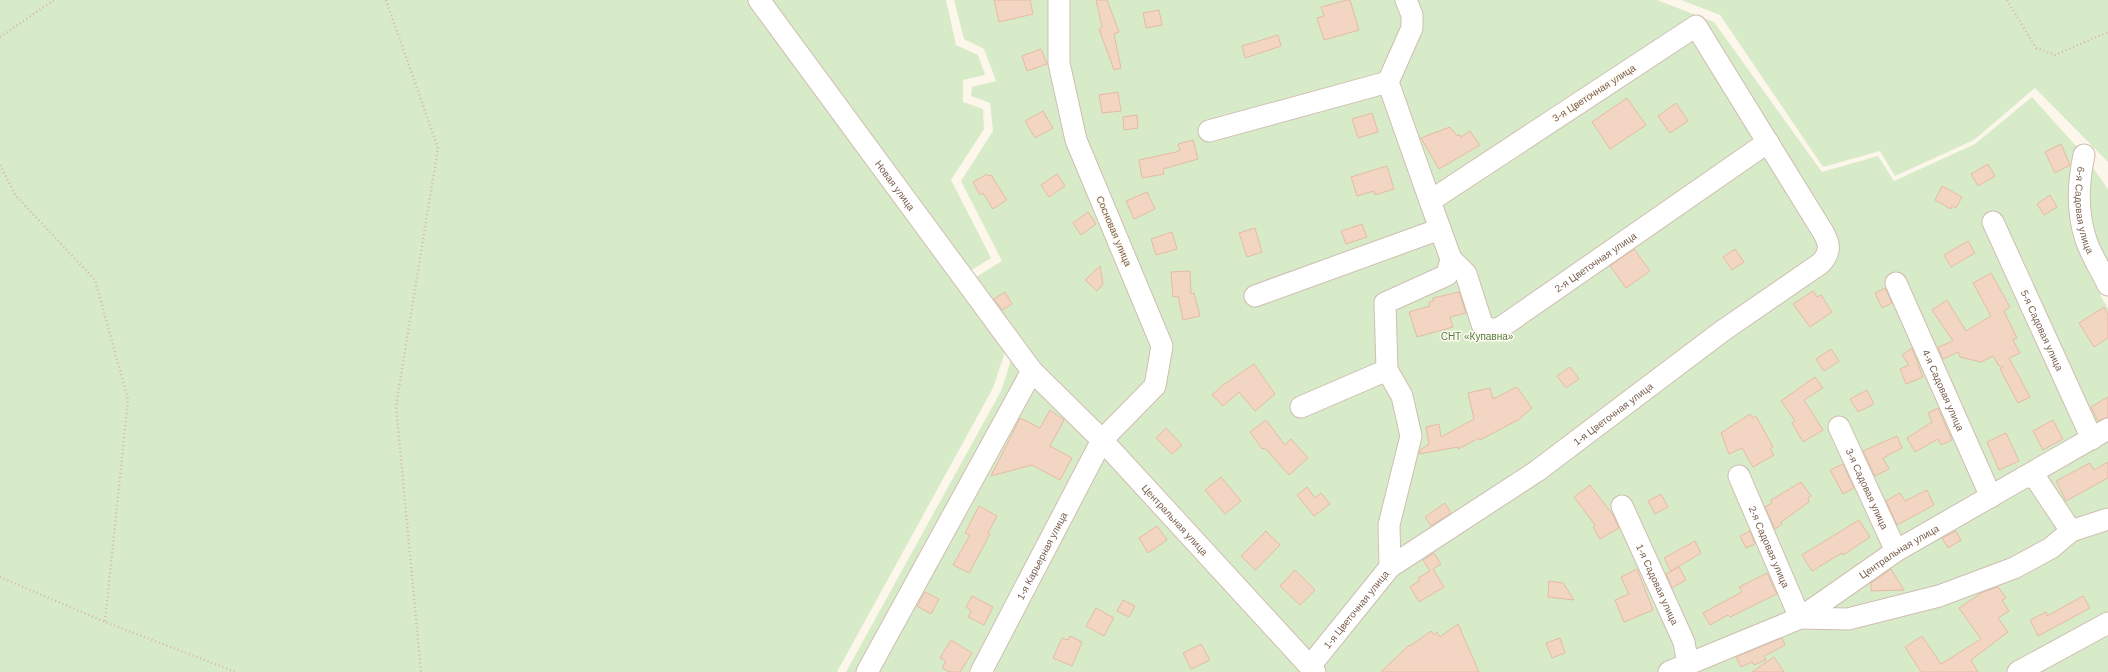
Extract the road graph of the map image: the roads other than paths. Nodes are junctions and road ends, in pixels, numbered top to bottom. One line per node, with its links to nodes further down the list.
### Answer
1 (759, 0): 16 (street, Новая улица)
2 (1059, 0): 20 (street, Сосновая улица)
3 (1406, 0): 4 (street)
4 (1388, 82): 5 (street); 8 (street)
5 (1209, 131)
6 (1768, 142): 8 (street, 3-я Цветочная улица); 11 (street, 2-я Цветочная улица); 28 (street, 1-я Цветочная улица)
7 (2084, 155): 13 (street, 6-я Садовая улица)
8 (1430, 201): 10 (street)
9 (1993, 222): 19 (street, 5-я Садовая улица)
10 (1440, 228): 11 (street); 14 (street)
11 (1451, 259): 15 (street)
12 (1896, 283): 23 (street, 4-я Садовая улица)
13 (2108, 285)
14 (1255, 296)
15 (1387, 370): 17 (street); 28 (street)
16 (1032, 371): 20 (street, Центральная улица); 33 (street)
17 (1300, 407)
18 (1839, 427): 27 (street, 3-я Садовая улица)
19 (2100, 434): 22 (street, Центральная улица)
20 (1102, 440): 31 (street, Центральная улица); 34 (street, 1-я Карьерная улица)
21 (1739, 476): 29 (street, 2-я Садовая улица)
22 (2024, 478): 23 (street, Центральная улица); 26 (street)
23 (1990, 497): 27 (street, Центральная улица)
24 (1622, 506): 32 (street, 1-я Садовая улица)
25 (2108, 519): 26 (street)
26 (2071, 531): 29 (street)
27 (1896, 551): 29 (street, Центральная улица)
28 (1390, 567): 31 (street, 1-я Цветочная улица)
29 (1800, 618): 32 (street, Центральная улица)
30 (2108, 623): 35 (street)
31 (1312, 669)
32 (1679, 669)
33 (866, 672)
34 (981, 672)
35 (2018, 672)

